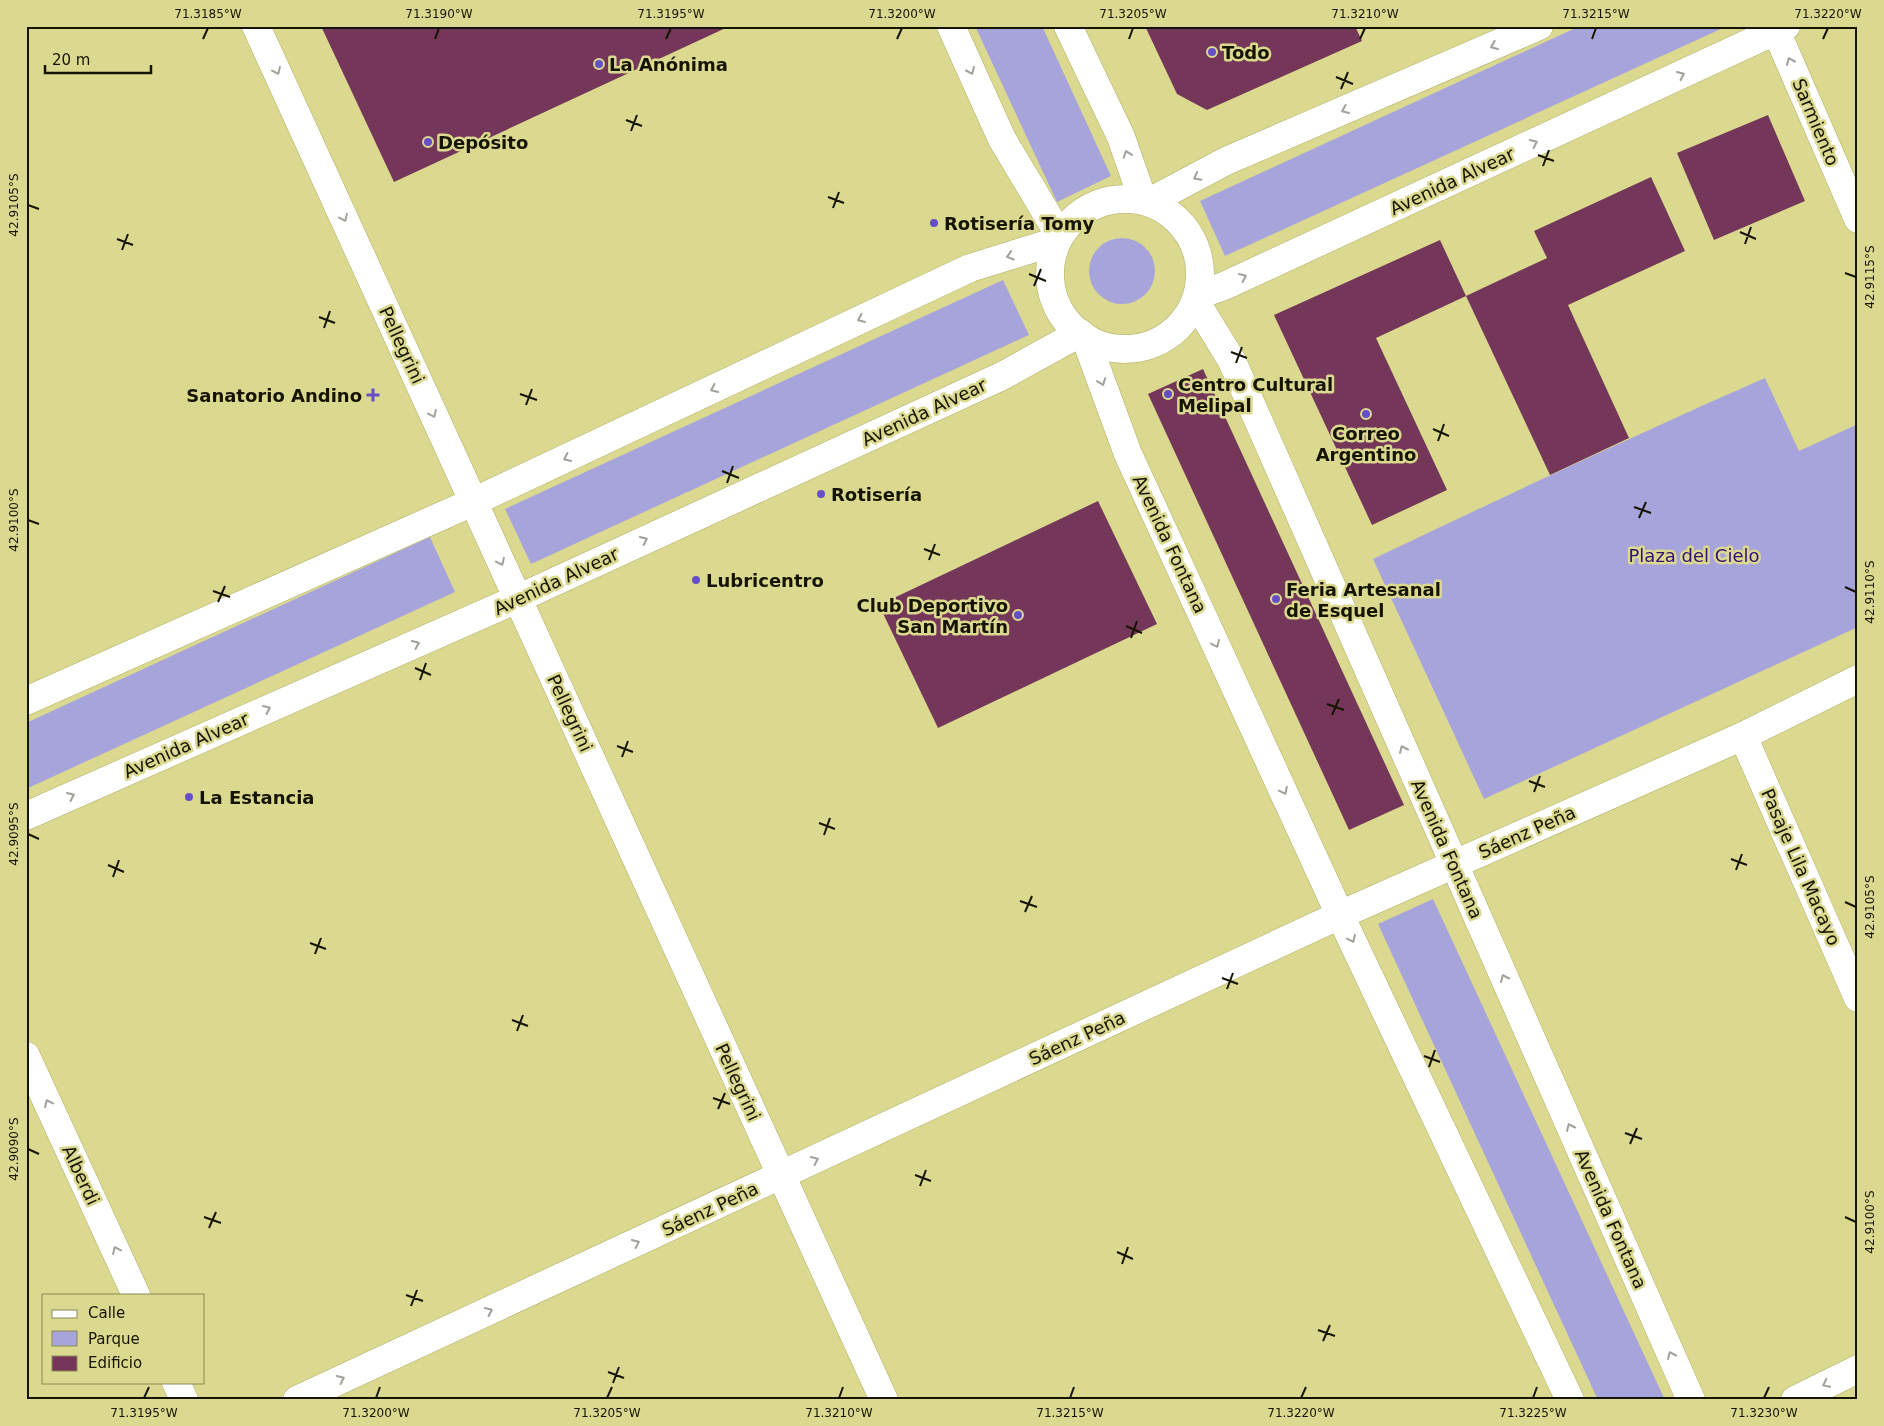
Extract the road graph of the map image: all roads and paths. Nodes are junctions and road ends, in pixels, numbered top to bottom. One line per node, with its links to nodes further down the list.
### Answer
1 (256, 26): 11 (street, Pellegrini, one-way to 11)
2 (951, 26): 8 (street, one-way to 8)
3 (1068, 26): 6 (street, one-way to 3)
4 (1538, 26): 6 (street, one-way to 6)
5 (1779, 28): 7 (street, Sarmiento, one-way to 5); 9 (street, Avenida Alvear, one-way to 5)
6 (1146, 202): 8 (street); 9 (street)
7 (1858, 218)
8 (1059, 239): 10 (street); 11 (street, one-way to 11)
9 (1197, 298): 10 (street); 17 (street, Avenida Fontana, one-way to 9)
10 (1082, 335): 12 (street, Avenida Alvear, one-way to 10); 18 (street, Avenida Fontana, one-way to 18)
11 (473, 502): 12 (street, Pellegrini, one-way to 12); 14 (street)
12 (518, 599): 16 (street, Avenida Alvear, one-way to 12); 21 (street, Pellegrini)
13 (1858, 679): 15 (street, Sáenz Peña)
14 (26, 701)
15 (1743, 736): 17 (street, Sáenz Peña); 19 (street, Pasaje Lila Macayo)
16 (26, 816)
17 (1454, 864): 18 (street, Sáenz Peña); 29 (street, Avenida Fontana, one-way to 17)
18 (1340, 915): 21 (street, Sáenz Peña, one-way to 18); 28 (street, Avenida Fontana, one-way to 28)
19 (1858, 998)
20 (26, 1056): 22 (street, Alberdi, one-way to 20)
21 (781, 1176): 26 (street, Sáenz Peña, one-way to 21); 27 (street, Pellegrini)
22 (136, 1294)
23 (1858, 1369): 30 (street, one-way to 30)
24 (177, 1384): 25 (street)
25 (184, 1400)
26 (297, 1400)
27 (884, 1400)
28 (1570, 1400)
29 (1691, 1400)
30 (1795, 1400)

